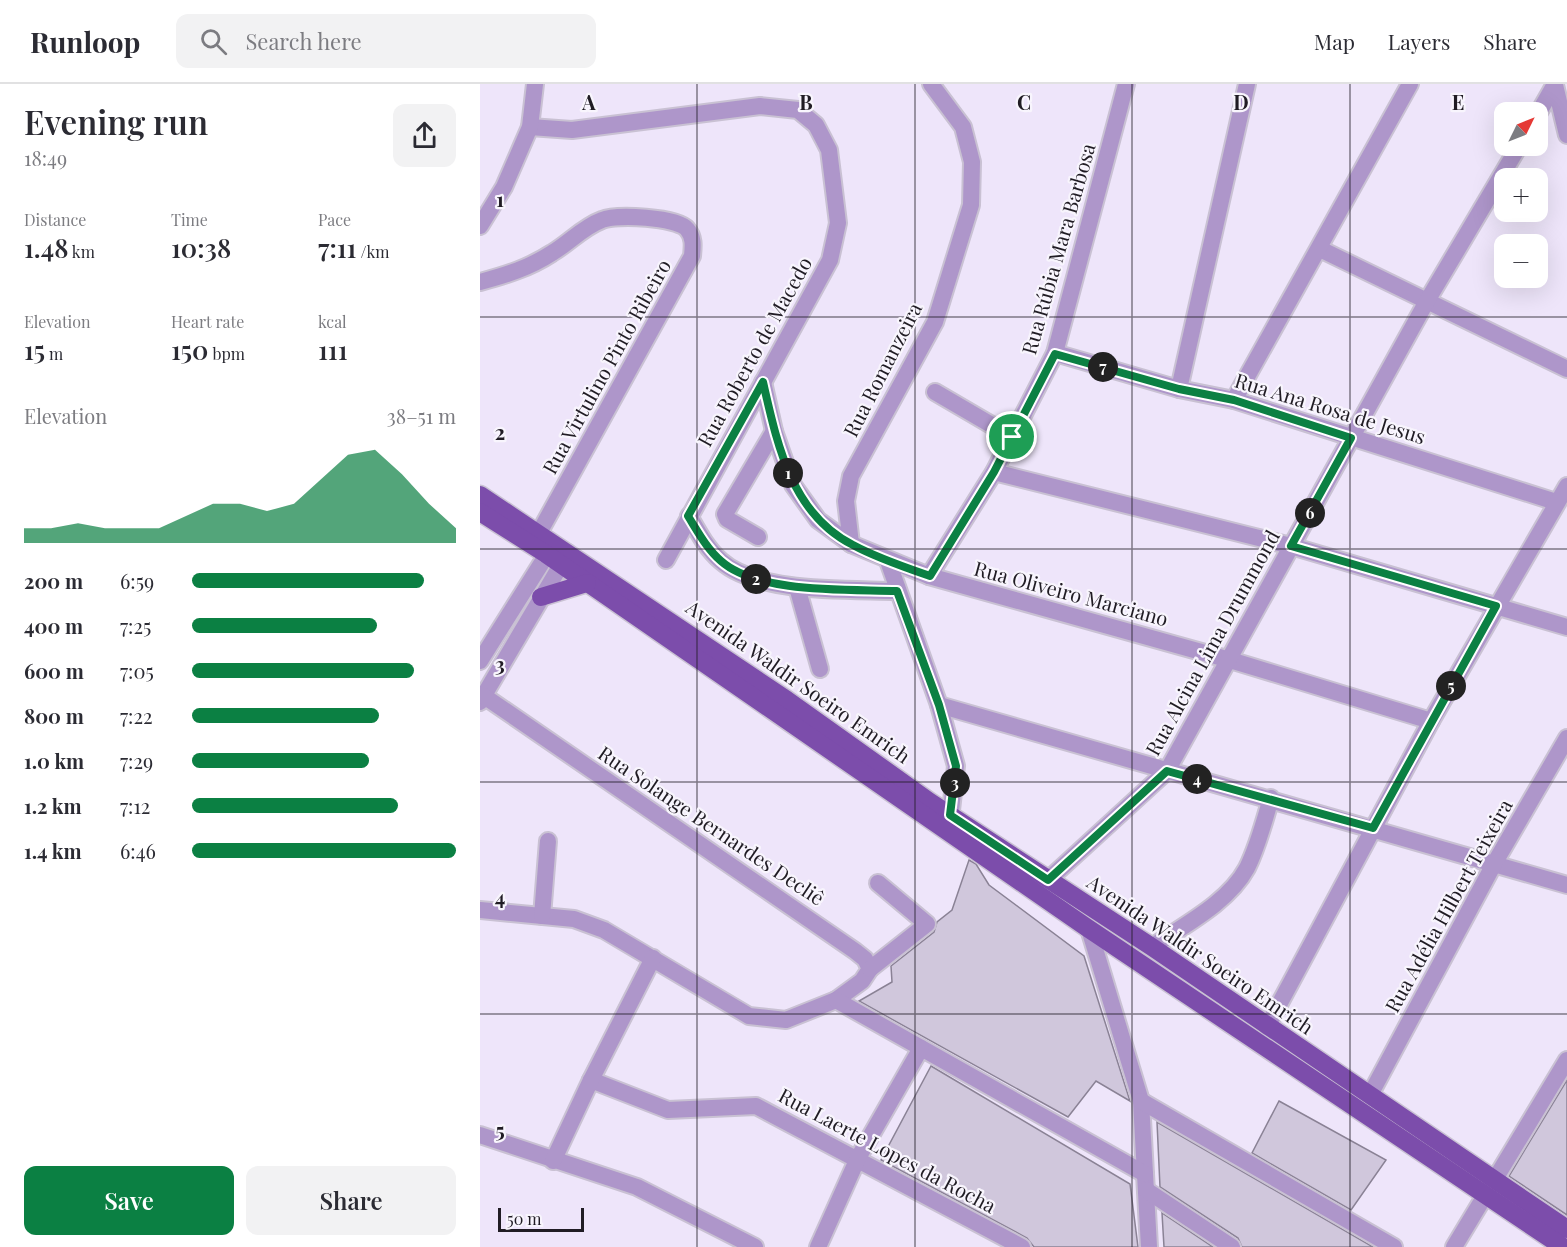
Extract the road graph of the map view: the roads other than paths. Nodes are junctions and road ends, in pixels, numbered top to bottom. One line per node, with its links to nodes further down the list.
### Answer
1 (535, 84): 8 (street)
2 (931, 84): 31 (street, Rua Romanzeira)
3 (1126, 84): 15 (street, Rua Rúbia Mara Barbosa)
4 (1247, 84): 18 (street)
5 (1410, 84): 12 (street)
6 (1555, 85): 7 (street); 9 (street)
7 (1545, 102)
8 (530, 127): 11 (street); 17 (street, Rua Roberto de Macedo)
9 (1567, 135)
10 (1513, 156): 14 (street, Rua Alcina Lima Drummond)
11 (480, 226)
12 (1320, 249): 14 (street); 20 (street)
13 (480, 282): 33 (street, Rua Virtulino Pinto Ribeiro)
14 (1427, 301): 16 (street); 23 (street, Rua Alcina Lima Drummond)
15 (1055, 354): 18 (street, Rua Ana Rosa de Jesus); 22 (street, Rua Rúbia Mara Barbosa)
16 (1567, 369)
17 (763, 382): 21 (street, Rua Oliveiro Marciano); 29 (street, Rua Roberto de Macedo)
18 (1179, 389): 20 (street, Rua Ana Rosa de Jesus)
19 (934, 392): 22 (street)
20 (1234, 400): 23 (street, Rua Ana Rosa de Jesus)
21 (774, 431): 30 (street); 31 (street, Rua Oliveiro Marciano)
22 (1012, 437): 24 (street, Rua Rúbia Mara Barbosa)
23 (1351, 438): 27 (street, Rua Ana Rosa de Jesus); 32 (street, Rua Alcina Lima Drummond)
24 (994, 472): 32 (street); 36 (street, Rua Rúbia Mara Barbosa)
25 (1567, 486): 27 (street)
26 (480, 495): 33 (main road, Avenida Waldir Soeiro Emrich)
27 (1556, 502): 41 (street)
28 (480, 512): 33 (main road, Avenida Waldir Soeiro Emrich)
29 (688, 516): 34 (street, Rua Roberto de Macedo); 38 (street)
30 (758, 537)
31 (850, 544): 35 (street, Rua Oliveiro Marciano)
32 (1291, 546): 41 (street); 45 (street, Rua Alcina Lima Drummond)
33 (554, 549): 37 (main road, Avenida Waldir Soeiro Emrich); 40 (street); 43 (street); 55 (main road, Avenida Waldir Soeiro Emrich)
34 (666, 560)
35 (888, 561): 36 (street, Rua Oliveiro Marciano); 39 (street)
36 (930, 576): 45 (street, Rua Oliveiro Marciano)
37 (587, 583): 40 (main road); 55 (main road, Avenida Waldir Soeiro Emrich)
38 (797, 587): 39 (street); 47 (street)
39 (897, 591): 50 (street)
40 (541, 597): 44 (street)
41 (1496, 606): 42 (street); 51 (street)
42 (1567, 627)
43 (488, 634): 44 (street); 46 (street)
44 (514, 644): 48 (street)
45 (1230, 660): 51 (street, Rua Oliveiro Marciano); 53 (street, Rua Alcina Lima Drummond)
46 (480, 661)
47 (820, 669)
48 (486, 678): 49 (street)
49 (482, 699): 67 (street, Rua Solange Bernardes Decliê)
50 (939, 705): 53 (street); 55 (street)
51 (1431, 721): 56 (street)
52 (1567, 738): 58 (street, Rua Adélia Hilbert Teixeira)
53 (1167, 771): 54 (street); 59 (street, Rua Alcina Lima Drummond)
54 (1271, 798): 56 (street); 65 (street)
55 (949, 823): 59 (main road, Avenida Waldir Soeiro Emrich); 64 (main road, Avenida Waldir Soeiro Emrich)
56 (1373, 828): 58 (street); 69 (street)
57 (548, 841): 63 (street)
58 (1494, 864): 61 (street); 73 (street, Rua Adélia Hilbert Teixeira)
59 (1048, 880): 65 (main road, Avenida Waldir Soeiro Emrich)
60 (878, 883): 67 (street)
61 (1567, 885)
62 (480, 910): 63 (street)
63 (542, 916): 66 (street)
64 (1089, 929): 74 (street); 79 (main road, Avenida Waldir Soeiro Emrich)
65 (1152, 947): 69 (main road, Avenida Waldir Soeiro Emrich)
66 (653, 958): 68 (street); 72 (street)
67 (870, 969): 68 (street)
68 (836, 1000): 70 (street)
69 (1267, 1027): 73 (main road, Avenida Waldir Soeiro Emrich)
70 (921, 1048): 76 (street); 78 (street)
71 (1567, 1060): 79 (street)
72 (591, 1080): 76 (street, Rua Laerte Lopes da Rocha); 77 (street)
73 (1370, 1095): 79 (main road, Avenida Waldir Soeiro Emrich)
74 (1141, 1101): 78 (street); 86 (street)
75 (480, 1136): 77 (street)
76 (858, 1158): 82 (street); 83 (street, Rua Laerte Lopes da Rocha)
77 (553, 1161): 81 (street)
78 (1146, 1182): 84 (street); 85 (street)
79 (1490, 1187): 80 (main road, Avenida Waldir Soeiro Emrich); 87 (street); 88 (main road, Avenida Waldir Soeiro Emrich)
80 (1567, 1229)
81 (755, 1247)
82 (818, 1247)
83 (1022, 1247)
84 (1149, 1247)
85 (1232, 1247)
86 (1394, 1247)
87 (1454, 1247)
88 (1563, 1247)

